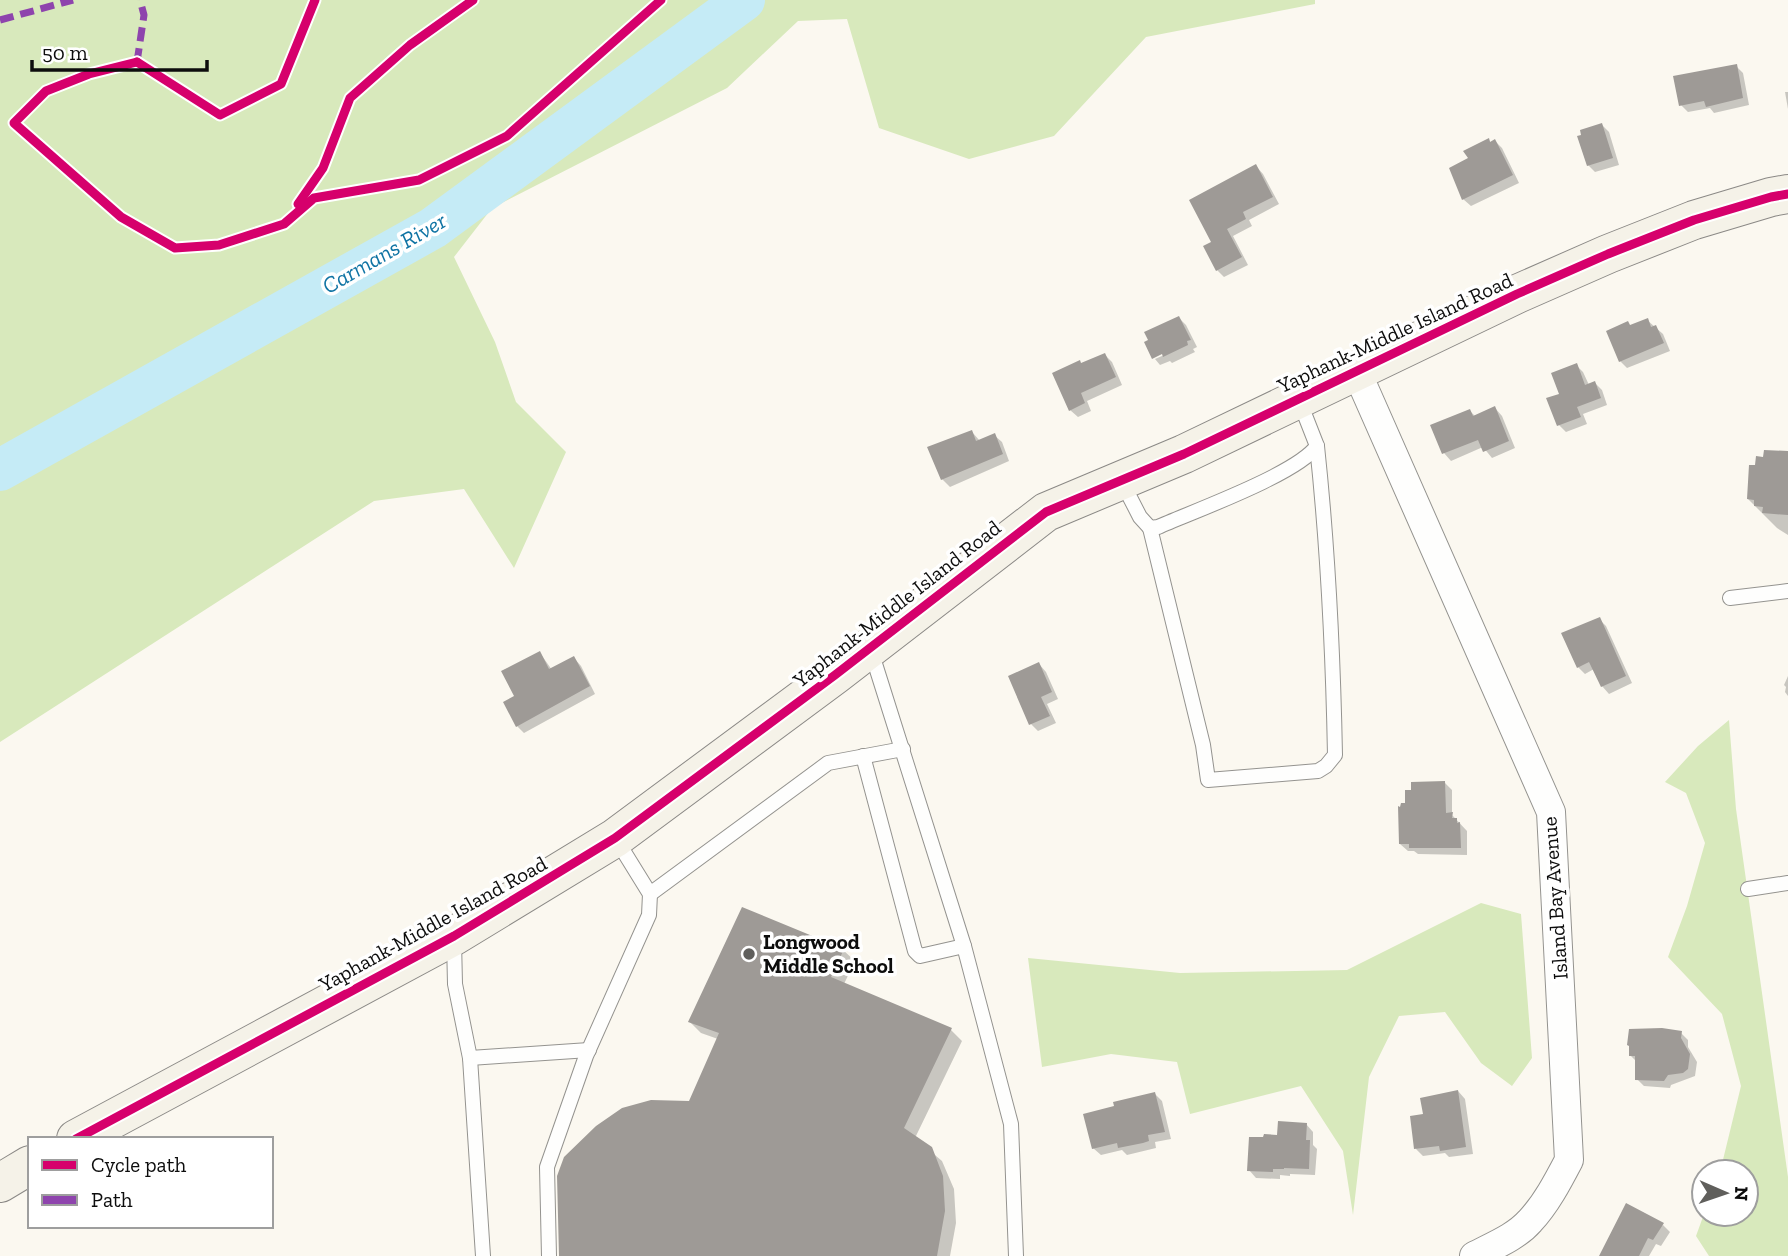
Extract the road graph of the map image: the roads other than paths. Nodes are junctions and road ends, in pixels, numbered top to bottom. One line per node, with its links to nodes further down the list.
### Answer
1 (1788, 194): 2 (main road, Yaphank-Middle Island Road)
2 (1356, 370): 3 (main road, Yaphank-Middle Island Road); 26 (street, Island Bay Avenue)
3 (1299, 399): 4 (lane); 5 (main road, Yaphank-Middle Island Road)
4 (1317, 446): 6 (lane); 6 (lane)
5 (1121, 481): 6 (lane); 9 (main road, Yaphank-Middle Island Road)
6 (1150, 528)
7 (1788, 591): 8 (lane)
8 (1730, 598)
9 (870, 647): 10 (lane); 12 (main road, Yaphank-Middle Island Road)
10 (902, 749): 11 (lane); 17 (lane)
11 (863, 756): 15 (lane); 17 (lane)
12 (615, 838): 15 (lane); 16 (main road, Yaphank-Middle Island Road)
13 (1788, 883): 14 (lane)
14 (1748, 889)
15 (650, 894): 18 (lane)
16 (454, 936): 19 (lane); 20 (main road, Yaphank-Middle Island Road)
17 (964, 946): 25 (lane)
18 (589, 1049): 19 (lane); 24 (lane)
19 (470, 1058): 23 (lane)
20 (80, 1137)
21 (28, 1167): 22 (main road)
22 (0, 1182)
23 (483, 1256)
24 (549, 1256)
25 (1016, 1256)
26 (1474, 1256)

